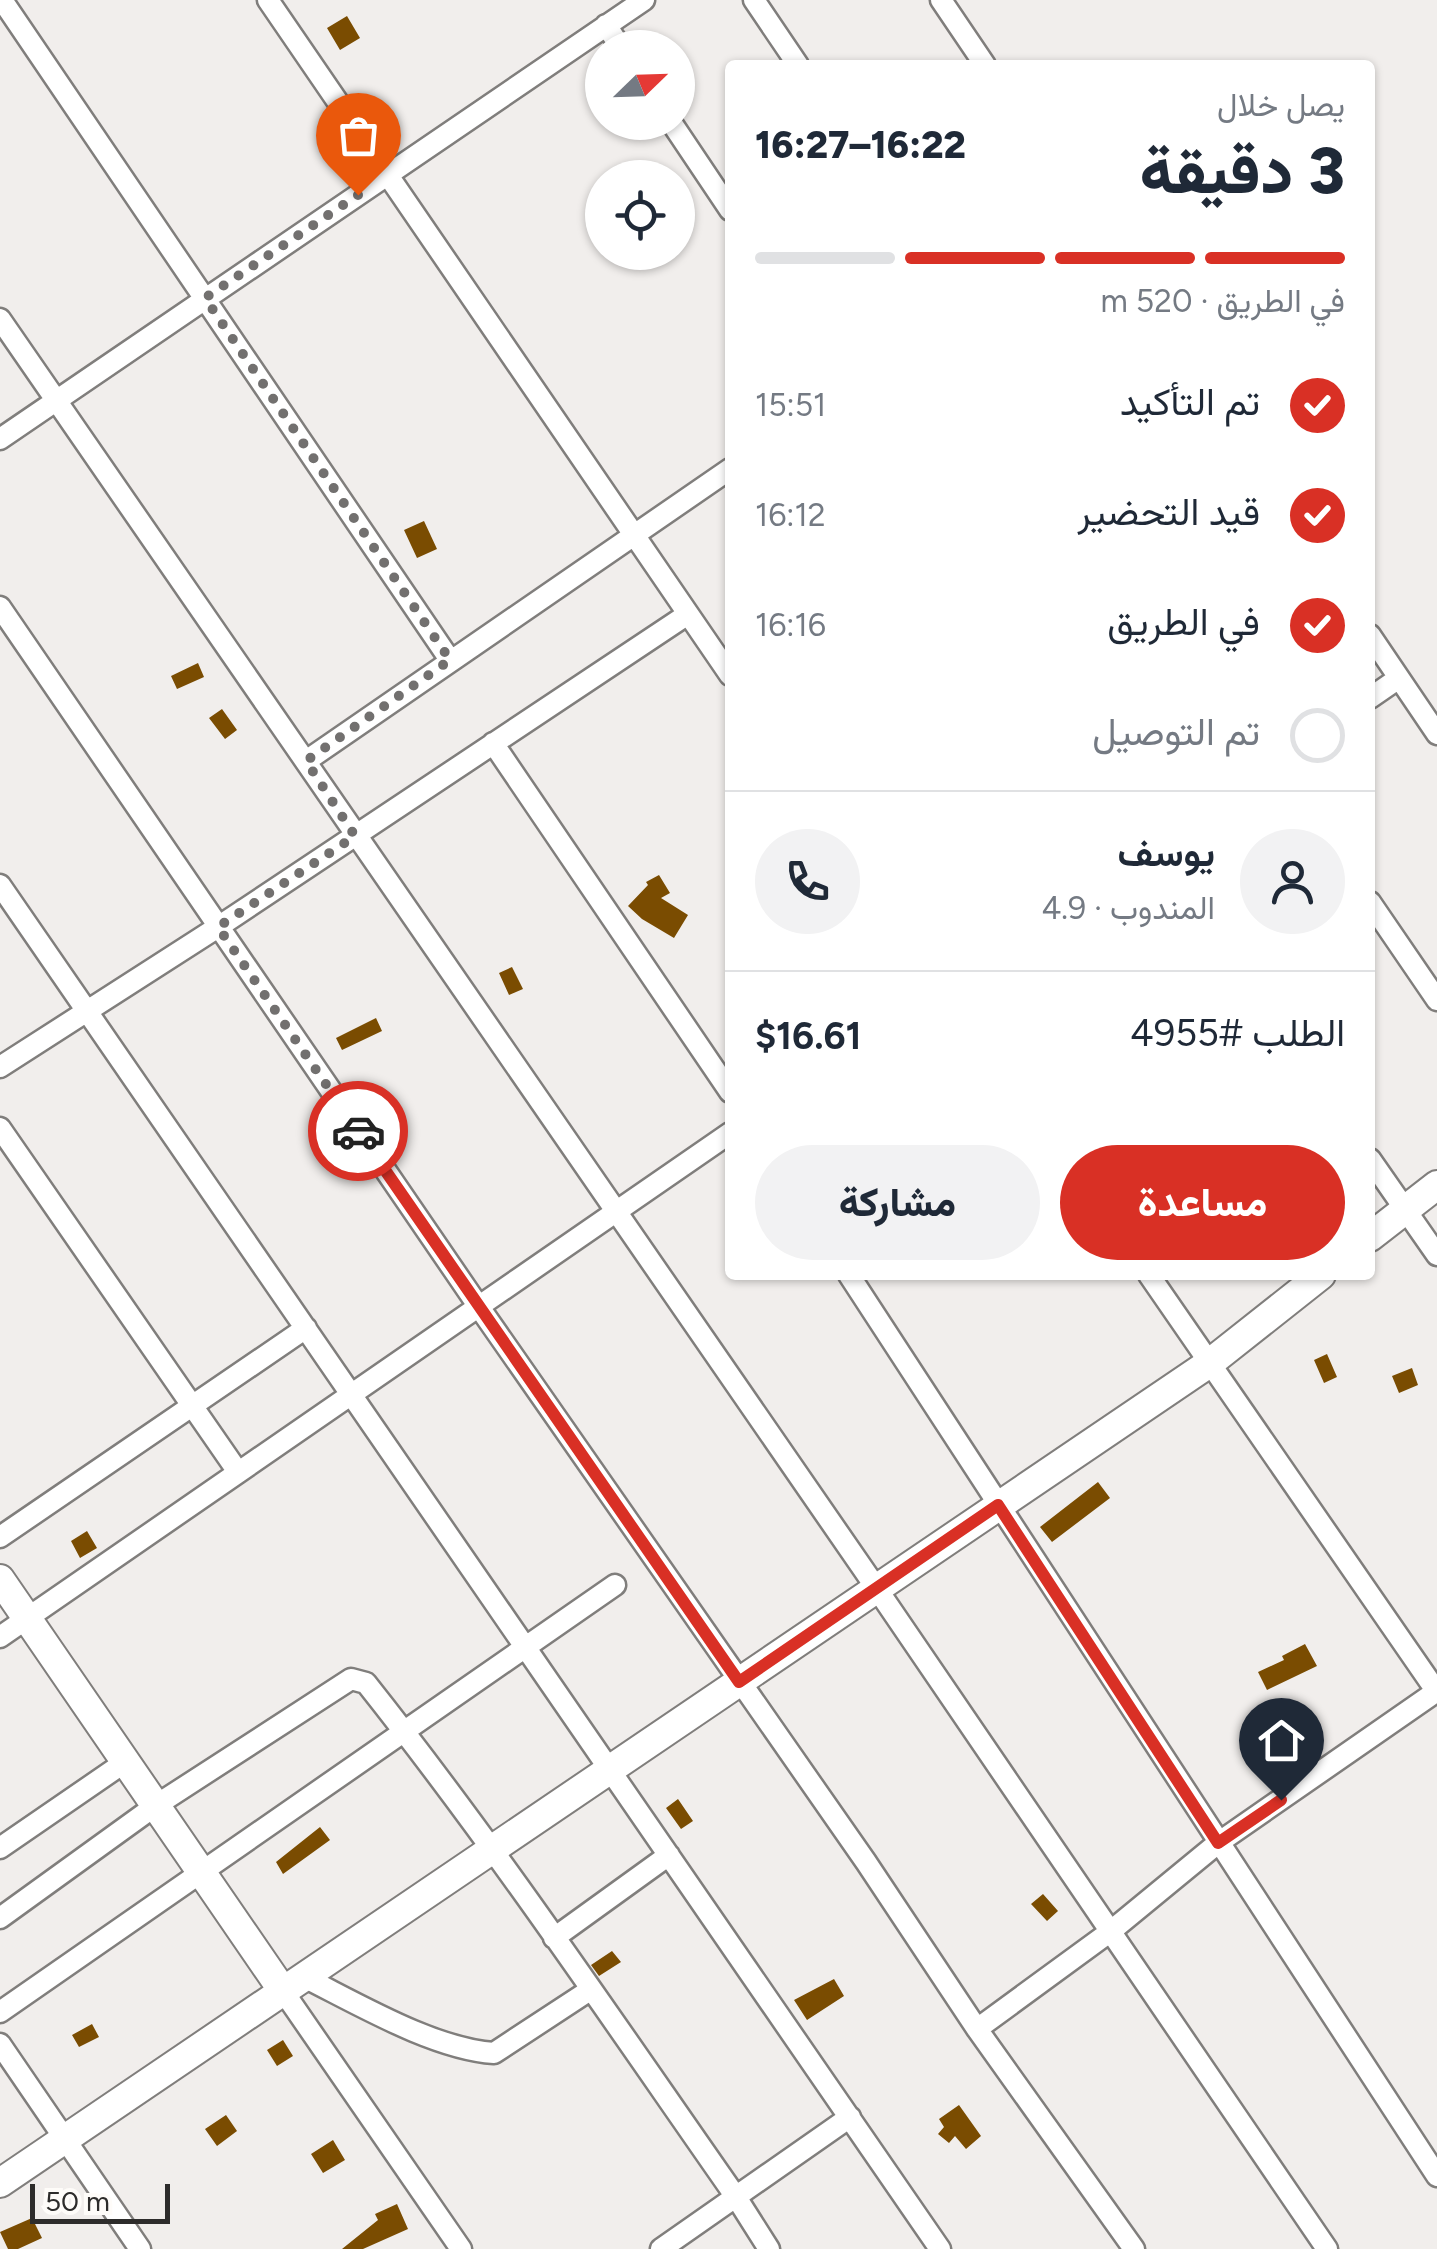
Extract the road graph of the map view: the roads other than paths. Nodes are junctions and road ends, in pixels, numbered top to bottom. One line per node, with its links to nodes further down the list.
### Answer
1 (2, 0): 13 (street)
2 (268, 0): 11 (street)
3 (644, 0): 6 (street)
4 (754, 0): 8 (street)
5 (941, 0): 9 (street)
6 (606, 25): 7 (street); 11 (street)
7 (609, 30)
8 (795, 60)
9 (982, 60)
10 (683, 140): 12 (street)
11 (388, 175): 13 (street); 18 (street)
12 (725, 203)
13 (205, 298): 15 (street); 22 (street)
14 (0, 319): 15 (street)
15 (56, 400): 16 (street); 28 (street)
16 (0, 439)
17 (725, 473): 18 (street)
18 (635, 535): 20 (street); 22 (street)
19 (0, 607): 32 (street)
20 (688, 614): 23 (street); 27 (street)
21 (1375, 642): 24 (street)
22 (450, 660): 28 (street)
23 (725, 668)
24 (1399, 678): 25 (street); 26 (street)
25 (1375, 695)
26 (1437, 734)
27 (493, 743): 29 (street); 36 (street)
28 (306, 761): 29 (street)
29 (355, 836): 32 (street); 42 (street)
30 (0, 885): 34 (street)
31 (1375, 909): 33 (street)
32 (218, 927): 34 (street); 48 (street)
33 (1437, 1000)
34 (86, 1011): 35 (street); 49 (street)
35 (0, 1067)
36 (725, 1085)
37 (0, 1128): 52 (street)
38 (725, 1137): 42 (street)
39 (1375, 1166): 41 (street)
40 (1437, 1185): 41 (street)
41 (1404, 1210): 43 (street); 44 (street)
42 (616, 1214): 48 (street); 58 (street)
43 (1375, 1232)
44 (1437, 1255)
45 (852, 1280): 54 (street)
46 (1154, 1280): 50 (street)
47 (1315, 1280): 50 (street)
48 (479, 1308): 51 (street); 62 (street)
49 (306, 1328): 51 (street); 52 (street)
50 (1211, 1362): 54 (street); 63 (street)
51 (352, 1394): 53 (street); 61 (street)
52 (193, 1406): 53 (street); 55 (street)
53 (238, 1472): 59 (street)
54 (998, 1505): 58 (street); 68 (street)
55 (0, 1537)
56 (0, 1580): 59 (street)
57 (615, 1585): 61 (street)
58 (877, 1589): 62 (street); 74 (street)
59 (26, 1618): 60 (street); 65 (street)
60 (0, 1636)
61 (526, 1648): 64 (street); 66 (street)
62 (739, 1682): 66 (street); 79 (street)
63 (1437, 1691): 68 (street)
64 (405, 1732): 67 (street); 70 (street); 72 (street)
65 (125, 1762): 67 (street); 69 (street)
66 (610, 1770): 70 (street); 71 (street)
67 (155, 1806): 72 (street); 73 (street)
68 (1218, 1843): 74 (street); 83 (street)
69 (0, 1848)
70 (492, 1849): 75 (street); 76 (street)
71 (670, 1856): 75 (street); 81 (street)
72 (199, 1872): 76 (street); 78 (street)
73 (0, 1918)
74 (1111, 1931): 79 (street); 92 (street)
75 (554, 1938): 77 (street)
76 (293, 1984): 77 (street); 82 (street); 87 (street)
77 (590, 1990): 85 (street)
78 (0, 2012)
79 (977, 2029): 91 (street)
80 (0, 2044): 82 (street)
81 (850, 2118): 85 (street); 90 (street)
82 (65, 2138): 84 (street); 86 (street)
83 (1437, 2176)
84 (0, 2183)
85 (736, 2196): 88 (street); 89 (street)
86 (140, 2249)
87 (461, 2249)
88 (660, 2249)
89 (769, 2249)
90 (940, 2249)
91 (1134, 2249)
92 (1328, 2249)

